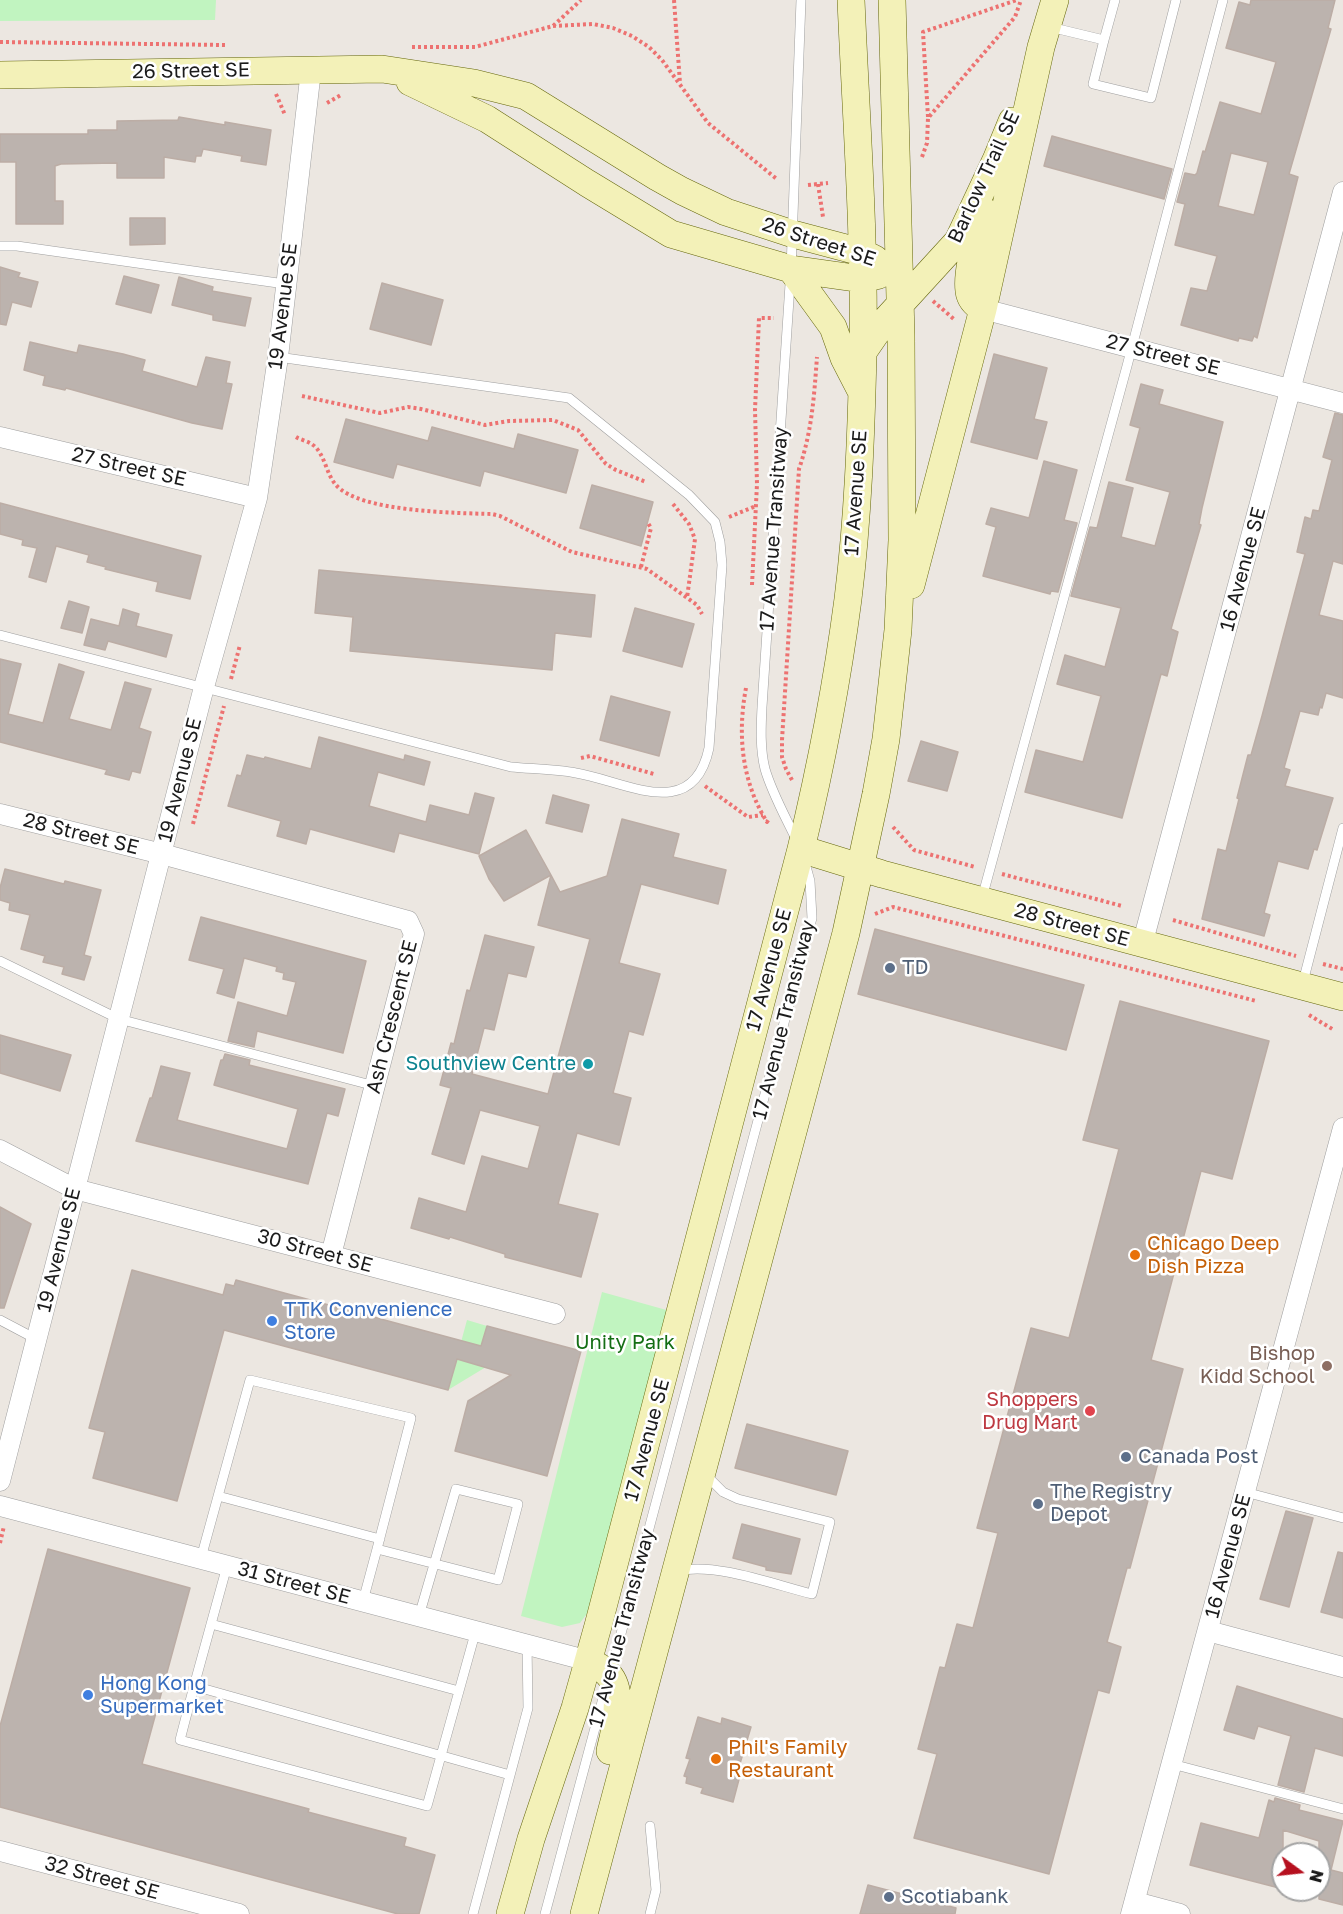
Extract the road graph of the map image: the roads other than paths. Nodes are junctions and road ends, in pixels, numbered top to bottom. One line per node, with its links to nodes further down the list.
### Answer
1 (801, 0): 15 (lane, 17 Avenue Transitway)
2 (851, 0): 17 (main road, 17 Avenue SE)
3 (892, 0): 19 (main road)
4 (1055, 0): 8 (main road, Barlow Trail SE)
5 (1115, 0): 9 (lane)
6 (1176, 0): 9 (lane)
7 (1223, 0): 24 (lane)
8 (1044, 37): 9 (lane); 13 (main road, Barlow Trail SE); 23 (main road, Barlow Trail SE)
9 (1104, 40)
10 (382, 69): 11 (main road, 26 Street SE); 15 (main road, 26 Street SE); 18 (main road, 26 Street SE)
11 (310, 70): 12 (main road, 26 Street SE); 21 (street, 19 Avenue SE)
12 (0, 75)
13 (996, 160): 22 (main road, Barlow Trail SE); 23 (main road)
14 (1343, 192): 27 (street, 16 Avenue SE)
15 (793, 234): 17 (main road, 26 Street SE); 18 (lane, 17 Avenue Transitway)
16 (0, 246): 21 (lane)
17 (861, 252): 19 (main road, 26 Street SE); 20 (main road, 17 Avenue SE)
18 (791, 269): 20 (main road, 26 Street SE); 28 (main road); 37 (lane, 17 Avenue Transitway)
19 (901, 272): 20 (main road, 26 Street SE); 22 (main road)
20 (862, 279): 25 (main road, 17 Avenue SE)
21 (285, 284): 26 (street, 19 Avenue SE)
22 (912, 300): 25 (main road, Barlow Trail SE); 32 (main road)
23 (983, 309): 24 (street, 27 Street SE); 32 (main road)
24 (1132, 347): 27 (street, 27 Street SE); 40 (lane)
25 (863, 352): 28 (main road, 17 Avenue SE)
26 (278, 357): 31 (street, 19 Avenue SE); 34 (lane)
27 (1291, 388): 29 (street, 27 Street SE); 41 (street, 16 Avenue SE)
28 (862, 393): 37 (main road, 17 Avenue SE)
29 (1343, 403)
30 (0, 437): 31 (street, 27 Street SE)
31 (257, 498): 34 (street, 19 Avenue SE)
32 (898, 630): 39 (main road)
33 (0, 635): 34 (lane)
34 (204, 687): 38 (street, 19 Avenue SE)
35 (0, 814): 38 (street, 28 Street SE)
36 (1343, 828): 44 (lane)
37 (801, 849): 39 (main road, 28 Street SE); 72 (main road, 17 Avenue SE)
38 (162, 854): 45 (street, 19 Avenue SE); 46 (street, Ash Crescent SE)
39 (860, 867): 40 (main road, 28 Street SE); 54 (main road)
40 (981, 901): 41 (main road, 28 Street SE)
41 (1142, 945): 44 (main road, 28 Street SE)
42 (0, 961): 45 (lane)
43 (1343, 997): 44 (main road, 28 Street SE)
44 (1301, 1000)
45 (119, 1019): 46 (lane); 49 (street, 19 Avenue SE)
46 (375, 1086): 50 (street, Ash Crescent SE)
47 (1343, 1128): 56 (street, 16 Avenue SE)
48 (0, 1150): 49 (street, 30 Street SE)
49 (75, 1189): 50 (street, 30 Street SE); 53 (street, 19 Avenue SE)
50 (331, 1255): 51 (street, 30 Street SE)
51 (555, 1314)
52 (0, 1320): 53 (lane)
53 (36, 1339): 55 (street, 19 Avenue SE)
54 (702, 1471): 64 (main road); 64 (lane)
55 (0, 1481)
56 (1245, 1492): 59 (lane); 69 (street, 16 Avenue SE)
57 (218, 1496): 60 (lane); 60 (lane); 61 (lane)
58 (0, 1506): 61 (street, 31 Street SE)
59 (1343, 1518)
60 (379, 1544): 62 (lane); 65 (lane)
61 (201, 1558): 63 (street, 31 Street SE)
62 (435, 1562): 62 (lane); 66 (lane)
63 (227, 1565): 65 (street, 31 Street SE); 67 (lane)
64 (676, 1571): 81 (main road)
65 (363, 1601): 66 (street, 31 Street SE)
66 (419, 1616): 68 (street, 31 Street SE)
67 (211, 1624): 73 (lane); 74 (lane)
68 (476, 1630): 70 (street, 31 Street SE); 74 (lane)
69 (1208, 1631): 71 (street); 76 (street, 16 Avenue SE)
70 (527, 1644): 72 (street, 31 Street SE); 77 (lane)
71 (1343, 1667)
72 (599, 1668): 81 (main road); 85 (main road, 17 Avenue SE); 86 (lane, 17 Avenue Transitway)
73 (194, 1686): 75 (lane); 75 (lane)
74 (459, 1691): 75 (lane)
75 (441, 1756): 77 (lane)
76 (1172, 1764): 78 (lane); 82 (street, 16 Avenue SE)
77 (510, 1775): 84 (lane)
78 (1343, 1809)
79 (650, 1826): 88 (lane)
80 (0, 1851): 83 (street, 32 Street SE)
81 (595, 1875): 87 (main road)
82 (1133, 1908): 89 (street)
83 (239, 1914)
84 (473, 1914)
85 (510, 1914)
86 (545, 1914)
87 (584, 1914)
88 (650, 1914)
89 (1180, 1914)

